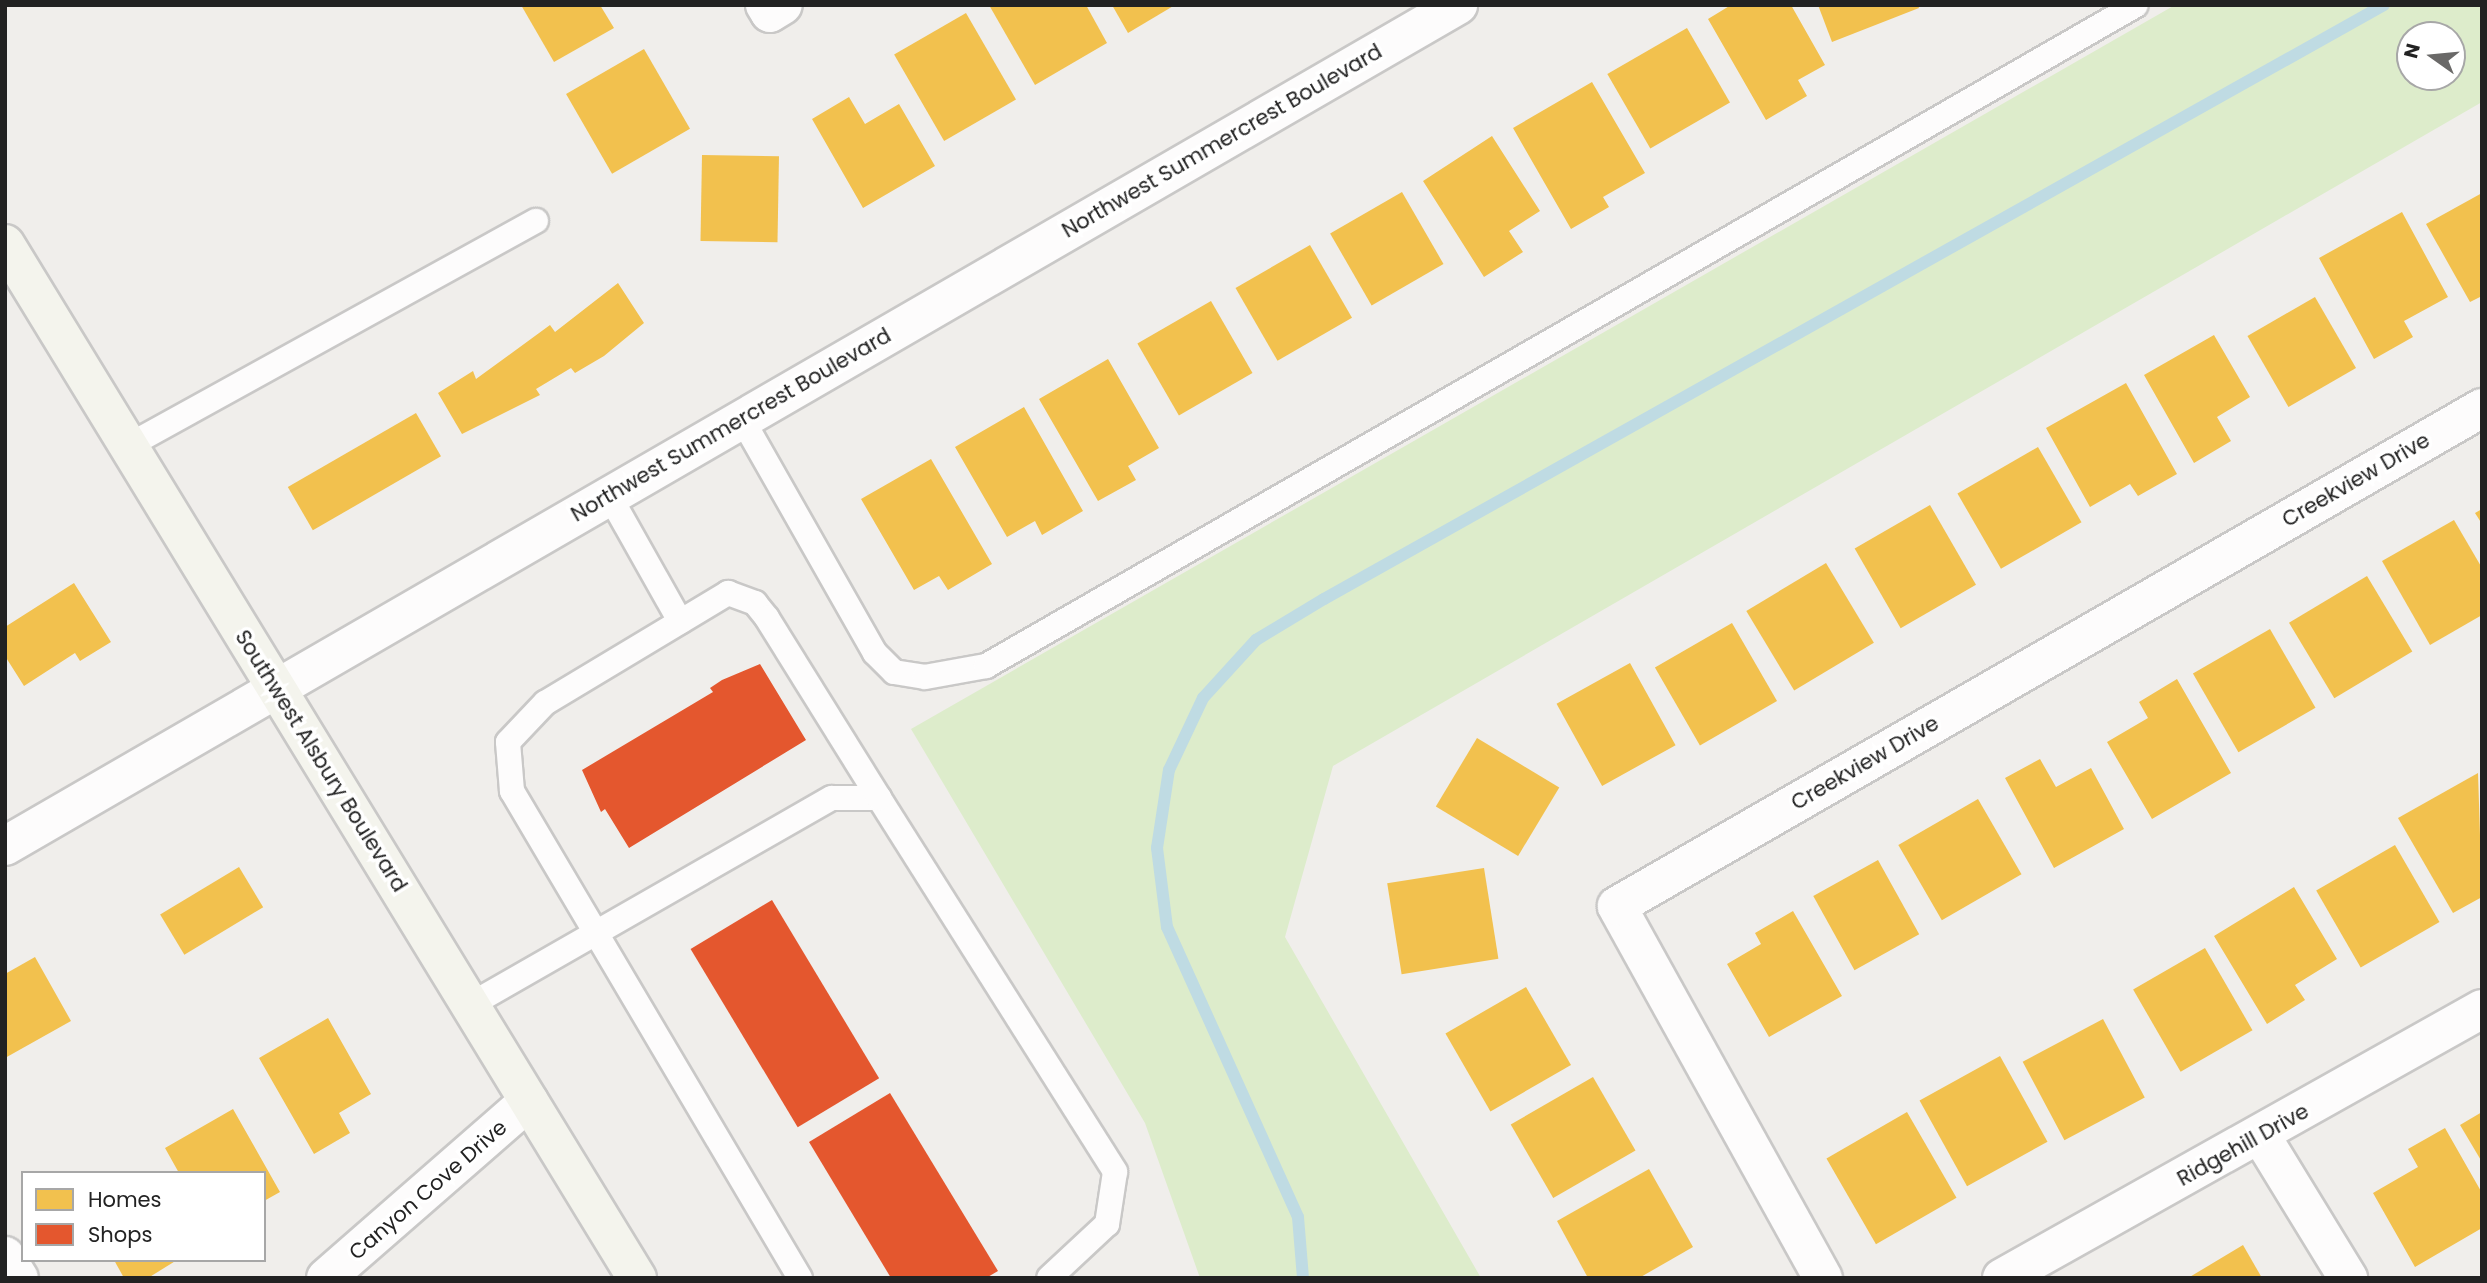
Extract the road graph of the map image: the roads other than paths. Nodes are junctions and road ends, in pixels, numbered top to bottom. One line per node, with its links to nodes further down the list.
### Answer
1 (765, 5): 2 (street)
2 (783, 5)
3 (1458, 5): 8 (street, Northwest Summercrest Boulevard)
4 (2136, 5): 8 (lane)
5 (536, 222): 9 (lane)
6 (5, 244): 9 (main road, Southwest Alsbury Boulevard)
7 (2482, 408): 26 (street, Creekview Drive)
8 (742, 419): 10 (street, Northwest Summercrest Boulevard)
9 (128, 446): 12 (main road, Southwest Alsbury Boulevard)
10 (609, 495): 11 (lane); 12 (street, Northwest Summercrest Boulevard)
11 (680, 621): 13 (lane); 15 (lane)
12 (276, 690): 14 (street, Northwest Summercrest Boulevard); 16 (main road, Southwest Alsbury Boulevard)
13 (879, 799): 15 (lane); 25 (lane)
14 (5, 846)
15 (596, 932): 16 (lane); 24 (lane)
16 (470, 1005): 18 (main road, Southwest Alsbury Boulevard)
17 (2482, 1009): 19 (street, Ridgehill Drive)
18 (529, 1101): 22 (street, Canyon Cove Drive); 23 (main road, Southwest Alsbury Boulevard)
19 (2261, 1136): 27 (street, Ridgehill Drive); 28 (street)
20 (5, 1256): 21 (street)
21 (19, 1278)
22 (326, 1278)
23 (637, 1278)
24 (800, 1278)
25 (1049, 1278)
26 (1823, 1278)
27 (2002, 1278)
28 (2348, 1278)

